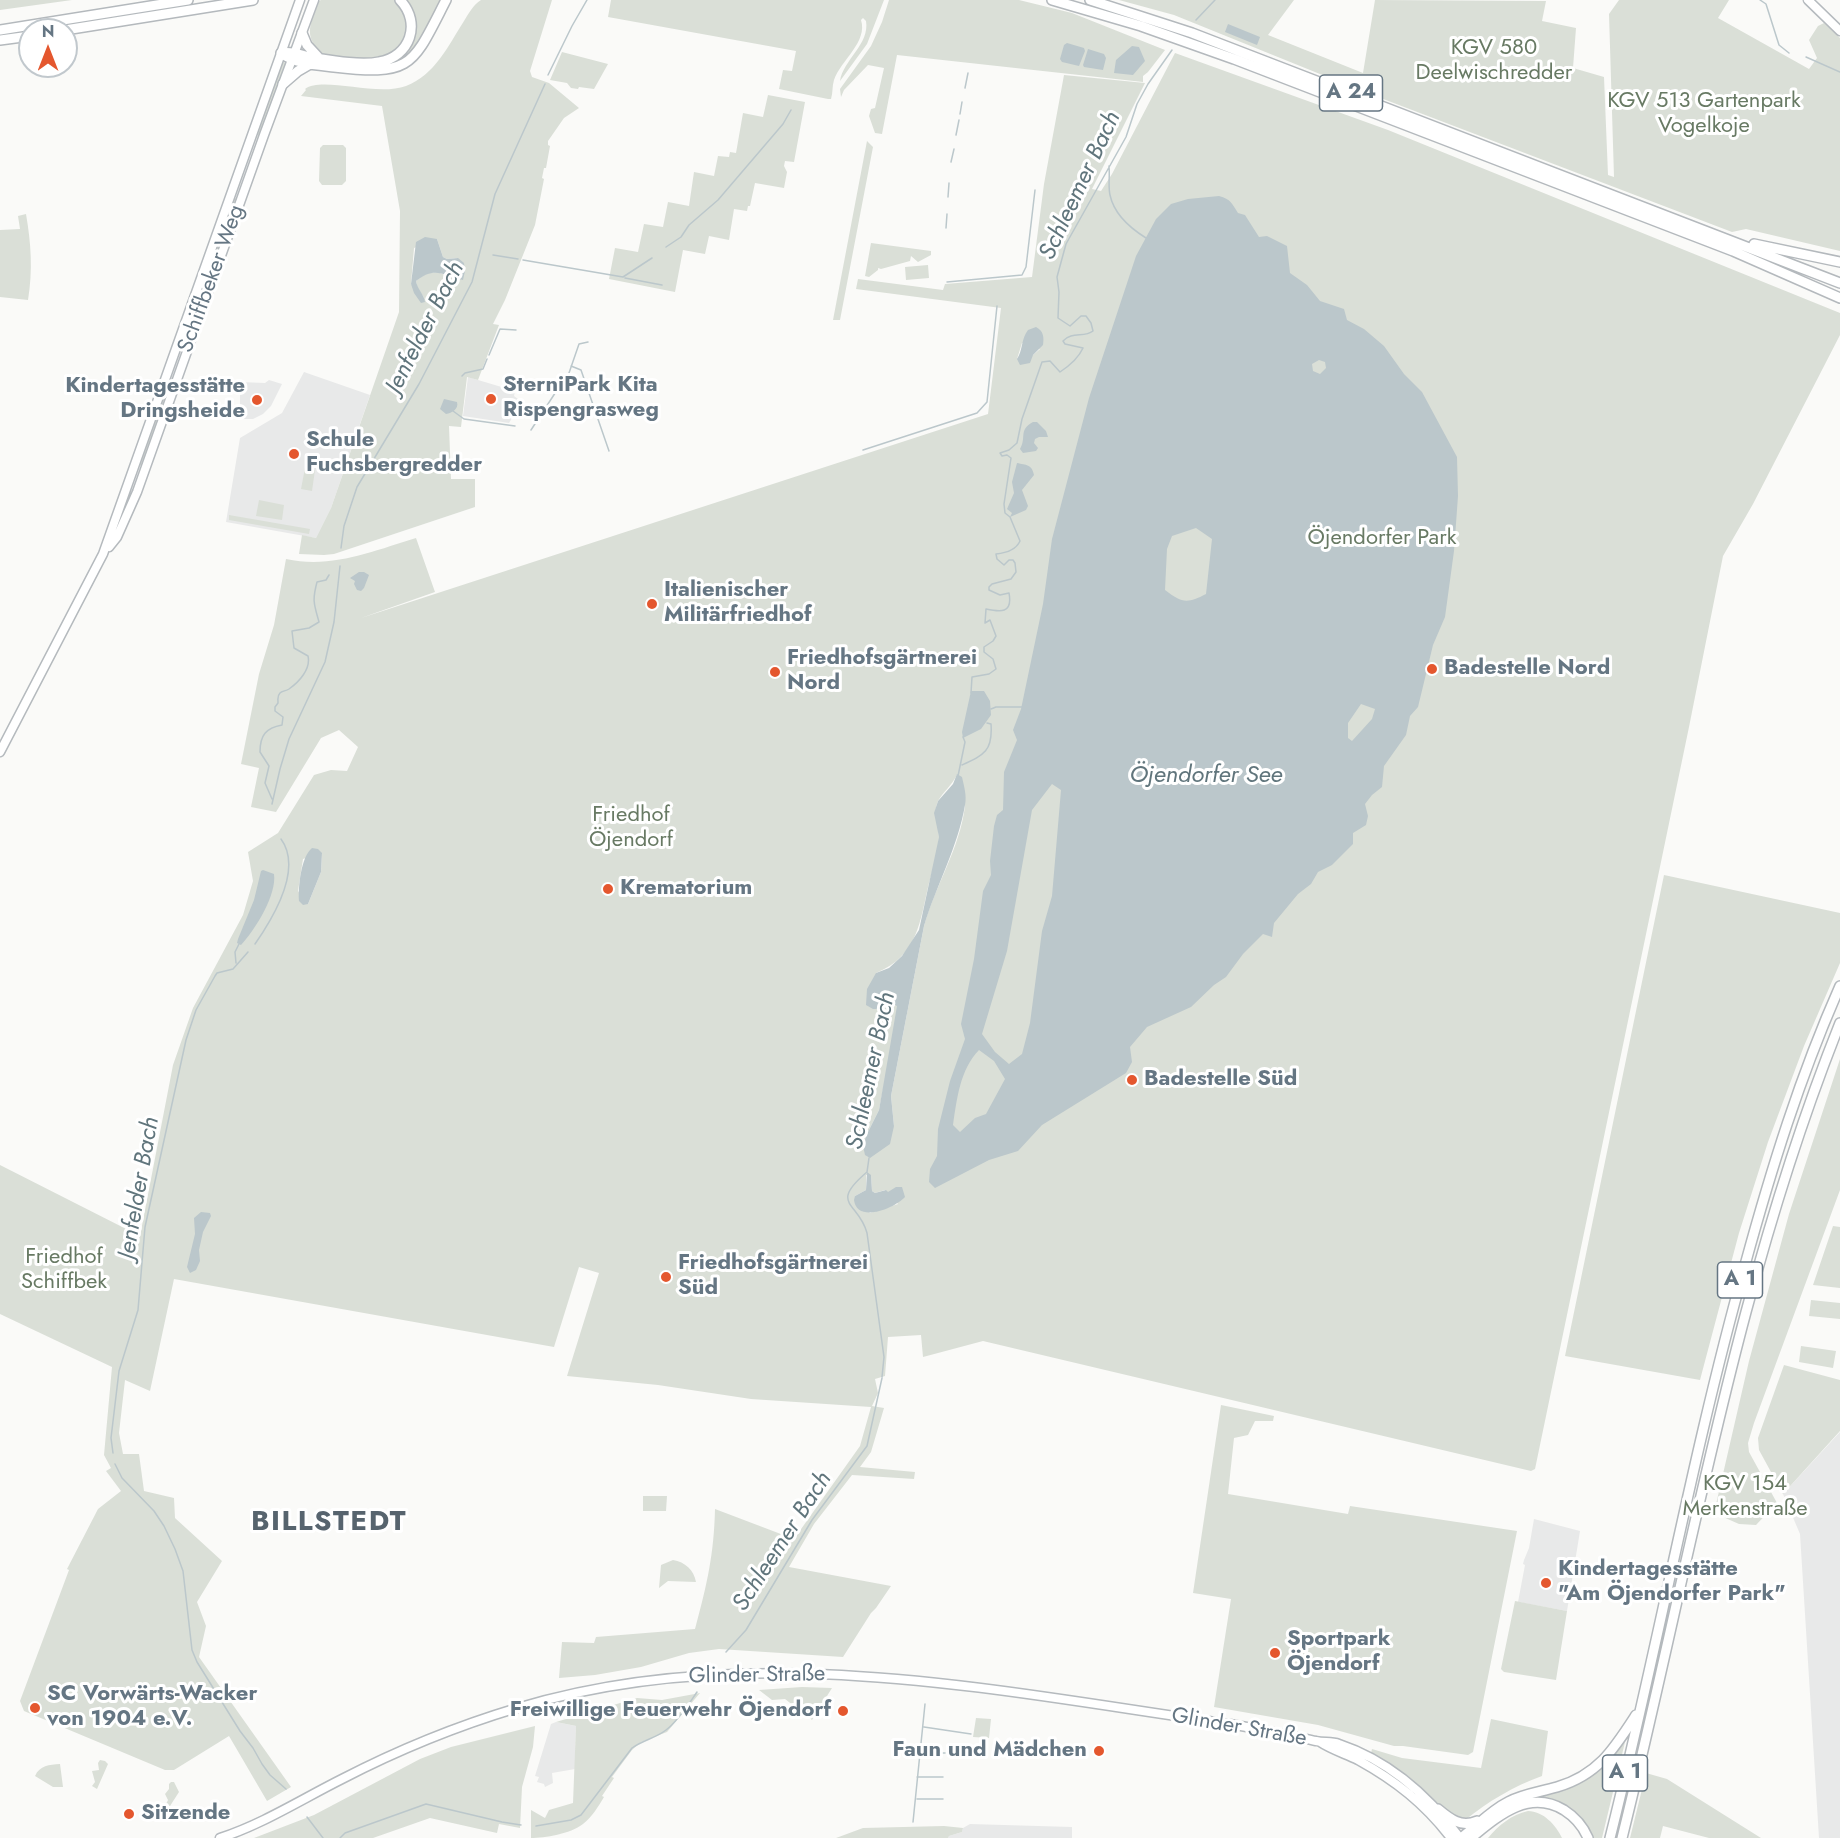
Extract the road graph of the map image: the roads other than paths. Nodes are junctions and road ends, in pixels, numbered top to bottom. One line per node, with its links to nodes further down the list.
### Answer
1 (164, 0): 11 (highway)
2 (188, 0): 11 (highway)
3 (253, 0): 12 (highway)
4 (300, 0): 18 (main road, Schiffbeker Weg)
5 (314, 0): 15 (main road, Schiffbeker Weg)
6 (400, 0): 20 (highway)
7 (446, 0): 21 (highway)
8 (1052, 0): 26 (highway, A 24)
9 (1090, 0): 23 (highway, A 24)
10 (1808, 0): 14 (main road)
11 (143, 7): 13 (highway)
12 (78, 28)
13 (0, 30)
14 (1840, 31)
15 (302, 33): 19 (main road, Schiffbeker Weg); 20 (highway)
16 (18, 38): 17 (highway)
17 (0, 40)
18 (281, 53): 19 (highway); 27 (main road, Schiffbeker Weg)
19 (293, 56): 20 (highway); 21 (highway); 22 (main road, Schiffbeker Weg)
20 (319, 58)
21 (310, 64): 22 (highway)
22 (283, 84): 28 (main road, Schiffbeker Weg)
23 (1706, 231): 24 (highway, A 24); 25 (highway, A 24)
24 (1840, 262)
25 (1840, 283)
26 (1840, 298)
27 (190, 311): 28 (main road); 29 (main road, Schiffbeker Weg)
28 (196, 324): 30 (main road, Schiffbeker Weg)
29 (162, 391): 30 (main road); 31 (main road, Schiffbeker Weg)
30 (171, 397): 31 (main road, Schiffbeker Weg)
31 (104, 554): 32 (main road, Schiffbeker Weg)
32 (0, 752)
33 (1840, 986): 37 (highway, A 1)
34 (1840, 1023): 36 (highway, A 1)
35 (1840, 1028): 36 (highway)
36 (1831, 1046): 48 (highway, A 1)
37 (1641, 1708): 40 (highway); 47 (highway, A 1)
38 (1320, 1742): 39 (main road, Glinder Straße); 42 (main road, Glinder Straße); 43 (main road, Glinder Straße)
39 (1438, 1809): 40 (highway); 44 (main road, Glinder Straße)
40 (1485, 1818): 44 (highway)
41 (1479, 1834): 45 (highway); 46 (highway)
42 (219, 1838)
43 (1450, 1838)
44 (1460, 1838)
45 (1470, 1838)
46 (1588, 1838)
47 (1610, 1838)
48 (1622, 1838)

